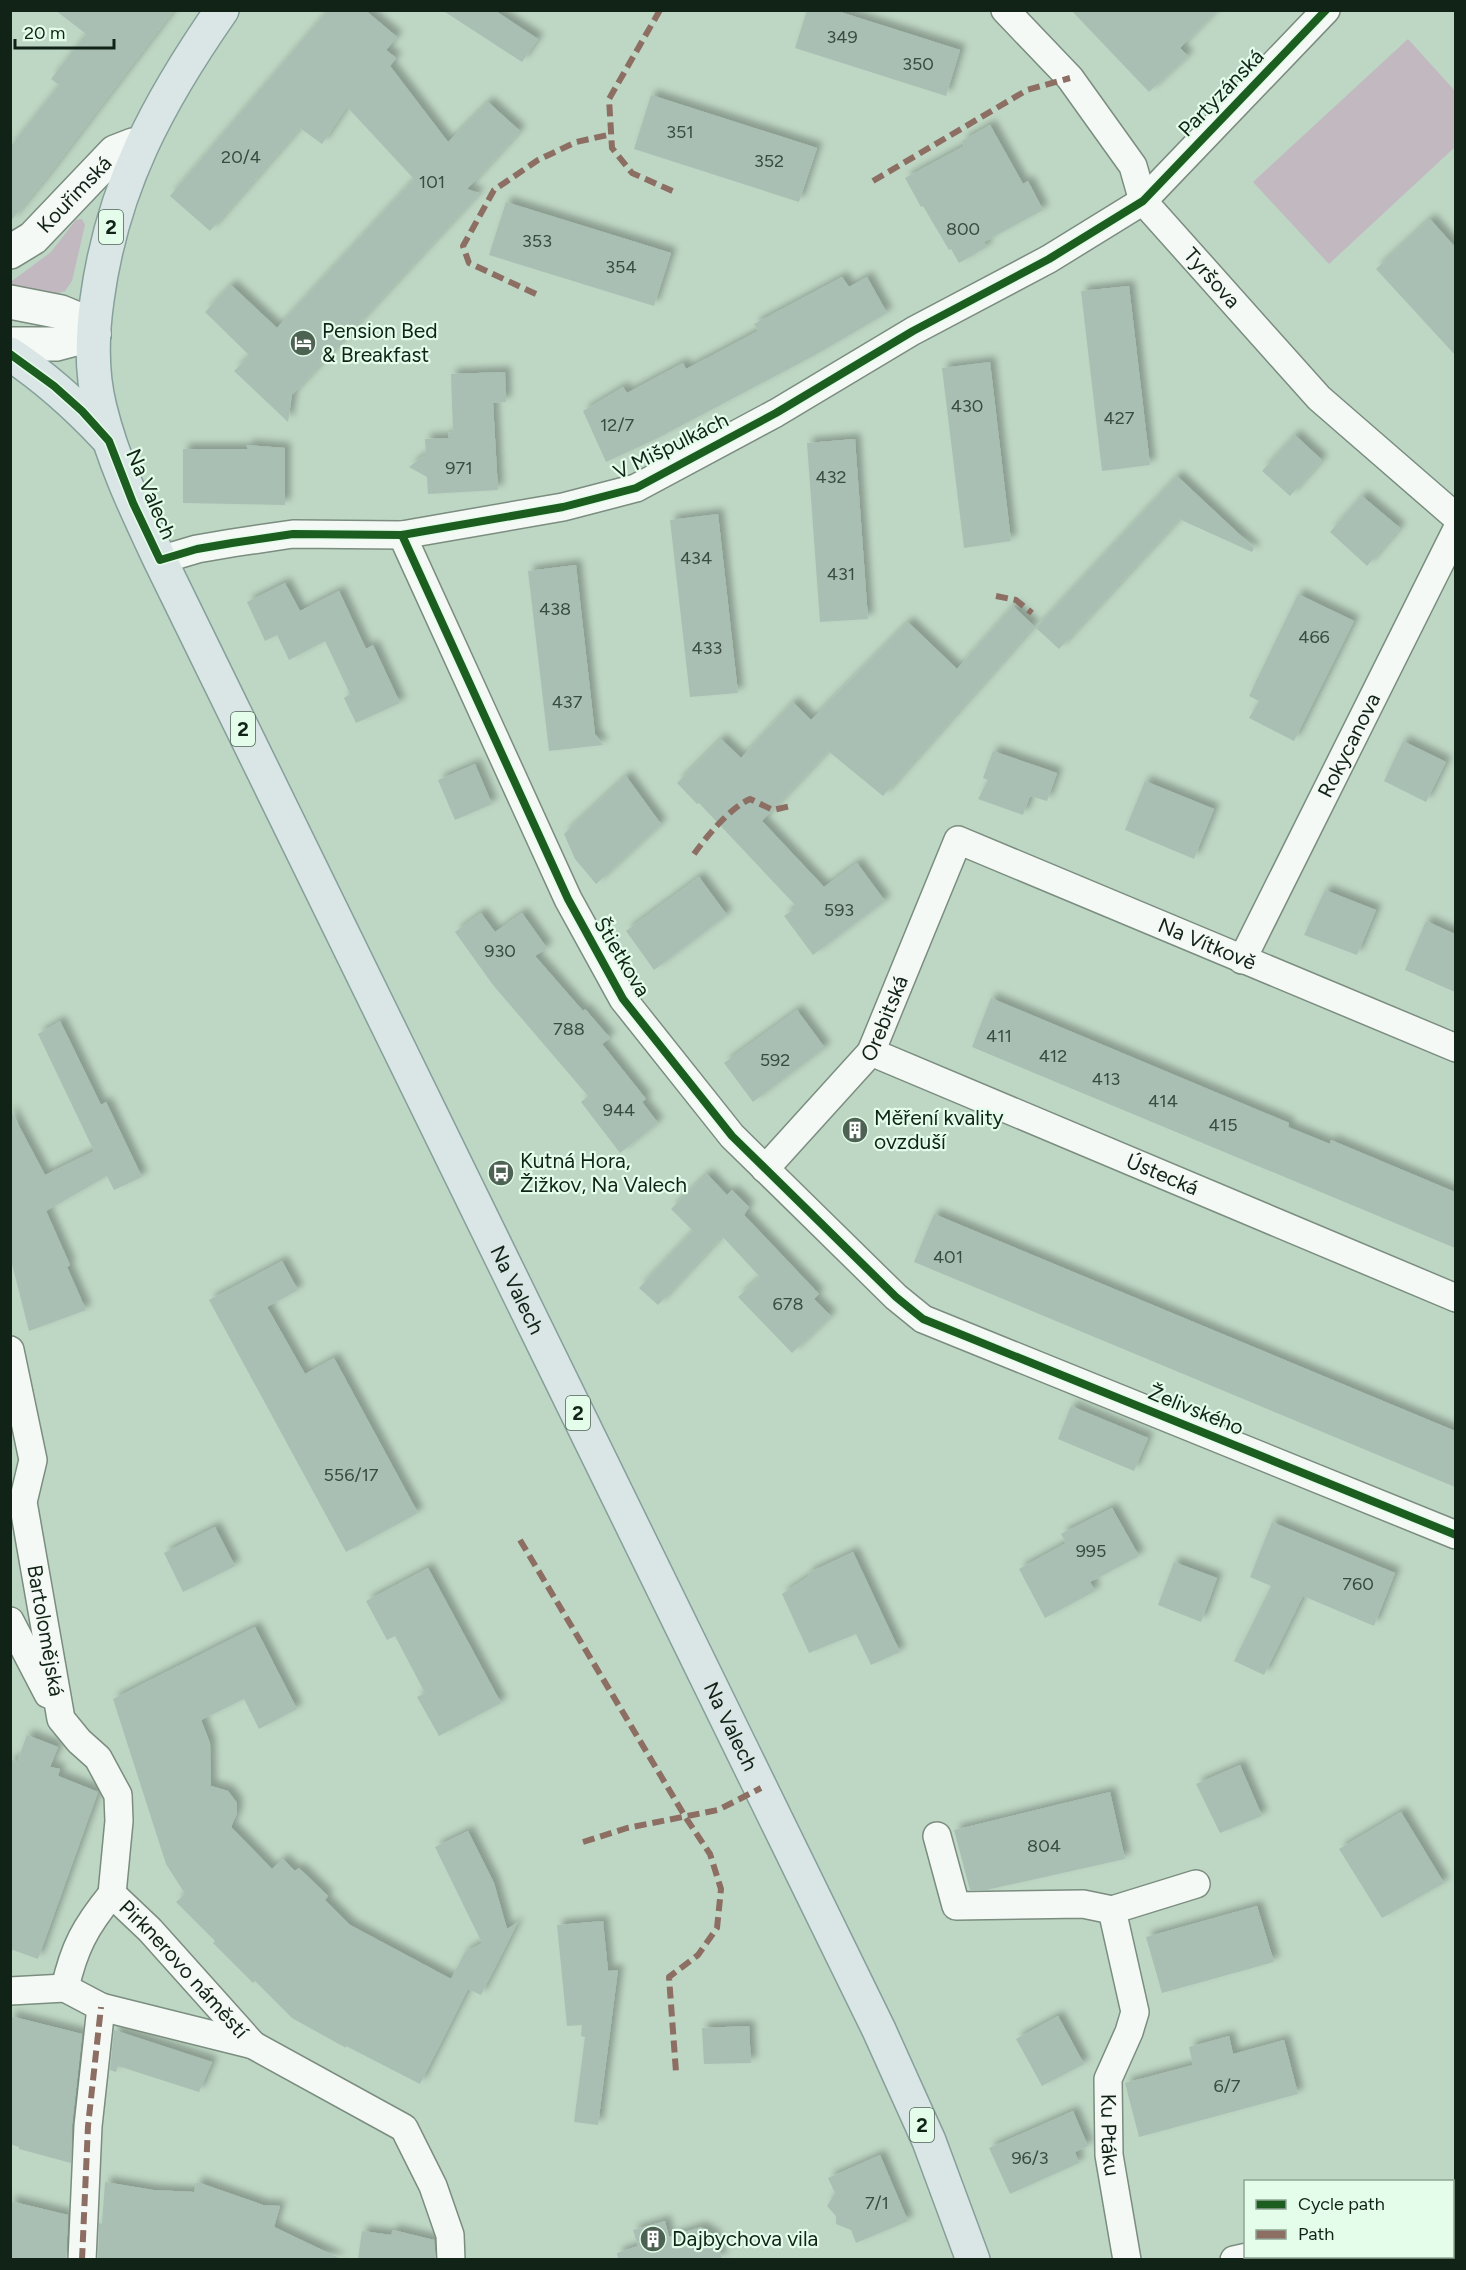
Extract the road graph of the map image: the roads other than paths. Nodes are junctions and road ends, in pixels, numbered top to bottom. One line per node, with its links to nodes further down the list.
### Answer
1 (222, 10): 4 (main road, Kouřimská / 2)
2 (1005, 10): 5 (street, Tyršova)
3 (1326, 10): 5 (street, Partyzánská)
4 (141, 145): 6 (street, Kouřimská); 8 (main road, Kouřimská / 2)
5 (1143, 201): 12 (street, Tyršova); 14 (street, V Mišpulkách)
6 (10, 252)
7 (10, 302): 8 (street)
8 (95, 323): 9 (street); 11 (main road, Na Valech / 2)
9 (10, 344)
10 (10, 354): 11 (main road)
11 (109, 441): 15 (main road, Na Valech / 2)
12 (1455, 517)
13 (1455, 531): 17 (street, Rokycanova)
14 (402, 535): 15 (street, V Mišpulkách); 20 (street, Štietkova)
15 (160, 560): 38 (main road, Na Valech / 2)
16 (958, 840): 17 (street, Na Vítkově); 19 (street, Orebitská)
17 (1242, 960): 18 (street, Na Vítkově)
18 (1455, 1048)
19 (871, 1052): 20 (street, Orebitská); 21 (street, Ústecká)
20 (765, 1169): 22 (street, Štietkova)
21 (1455, 1298)
22 (923, 1319): 25 (street, Želivského)
23 (10, 1350): 24 (street, Bartolomějská)
24 (17, 1506): 27 (street, Bartolomějská)
25 (1455, 1535)
26 (10, 1621): 27 (street)
27 (61, 1719): 30 (street, Bartolomějská)
28 (937, 1836): 31 (street)
29 (1196, 1884): 31 (street)
30 (112, 1894): 32 (street, Pirknerovo náměstí); 35 (street, Pirknerovo náměstí)
31 (1112, 1910): 39 (street, Ku Ptáku)
32 (65, 1988): 33 (street); 34 (street, Pirknerovo náměstí)
33 (10, 1991)
34 (101, 2007): 35 (street, Pirknerovo náměstí); 36 (street)
35 (253, 2045): 37 (street, Pirknerovo náměstí)
36 (82, 2259)
37 (451, 2259)
38 (973, 2259)
39 (1127, 2259)

